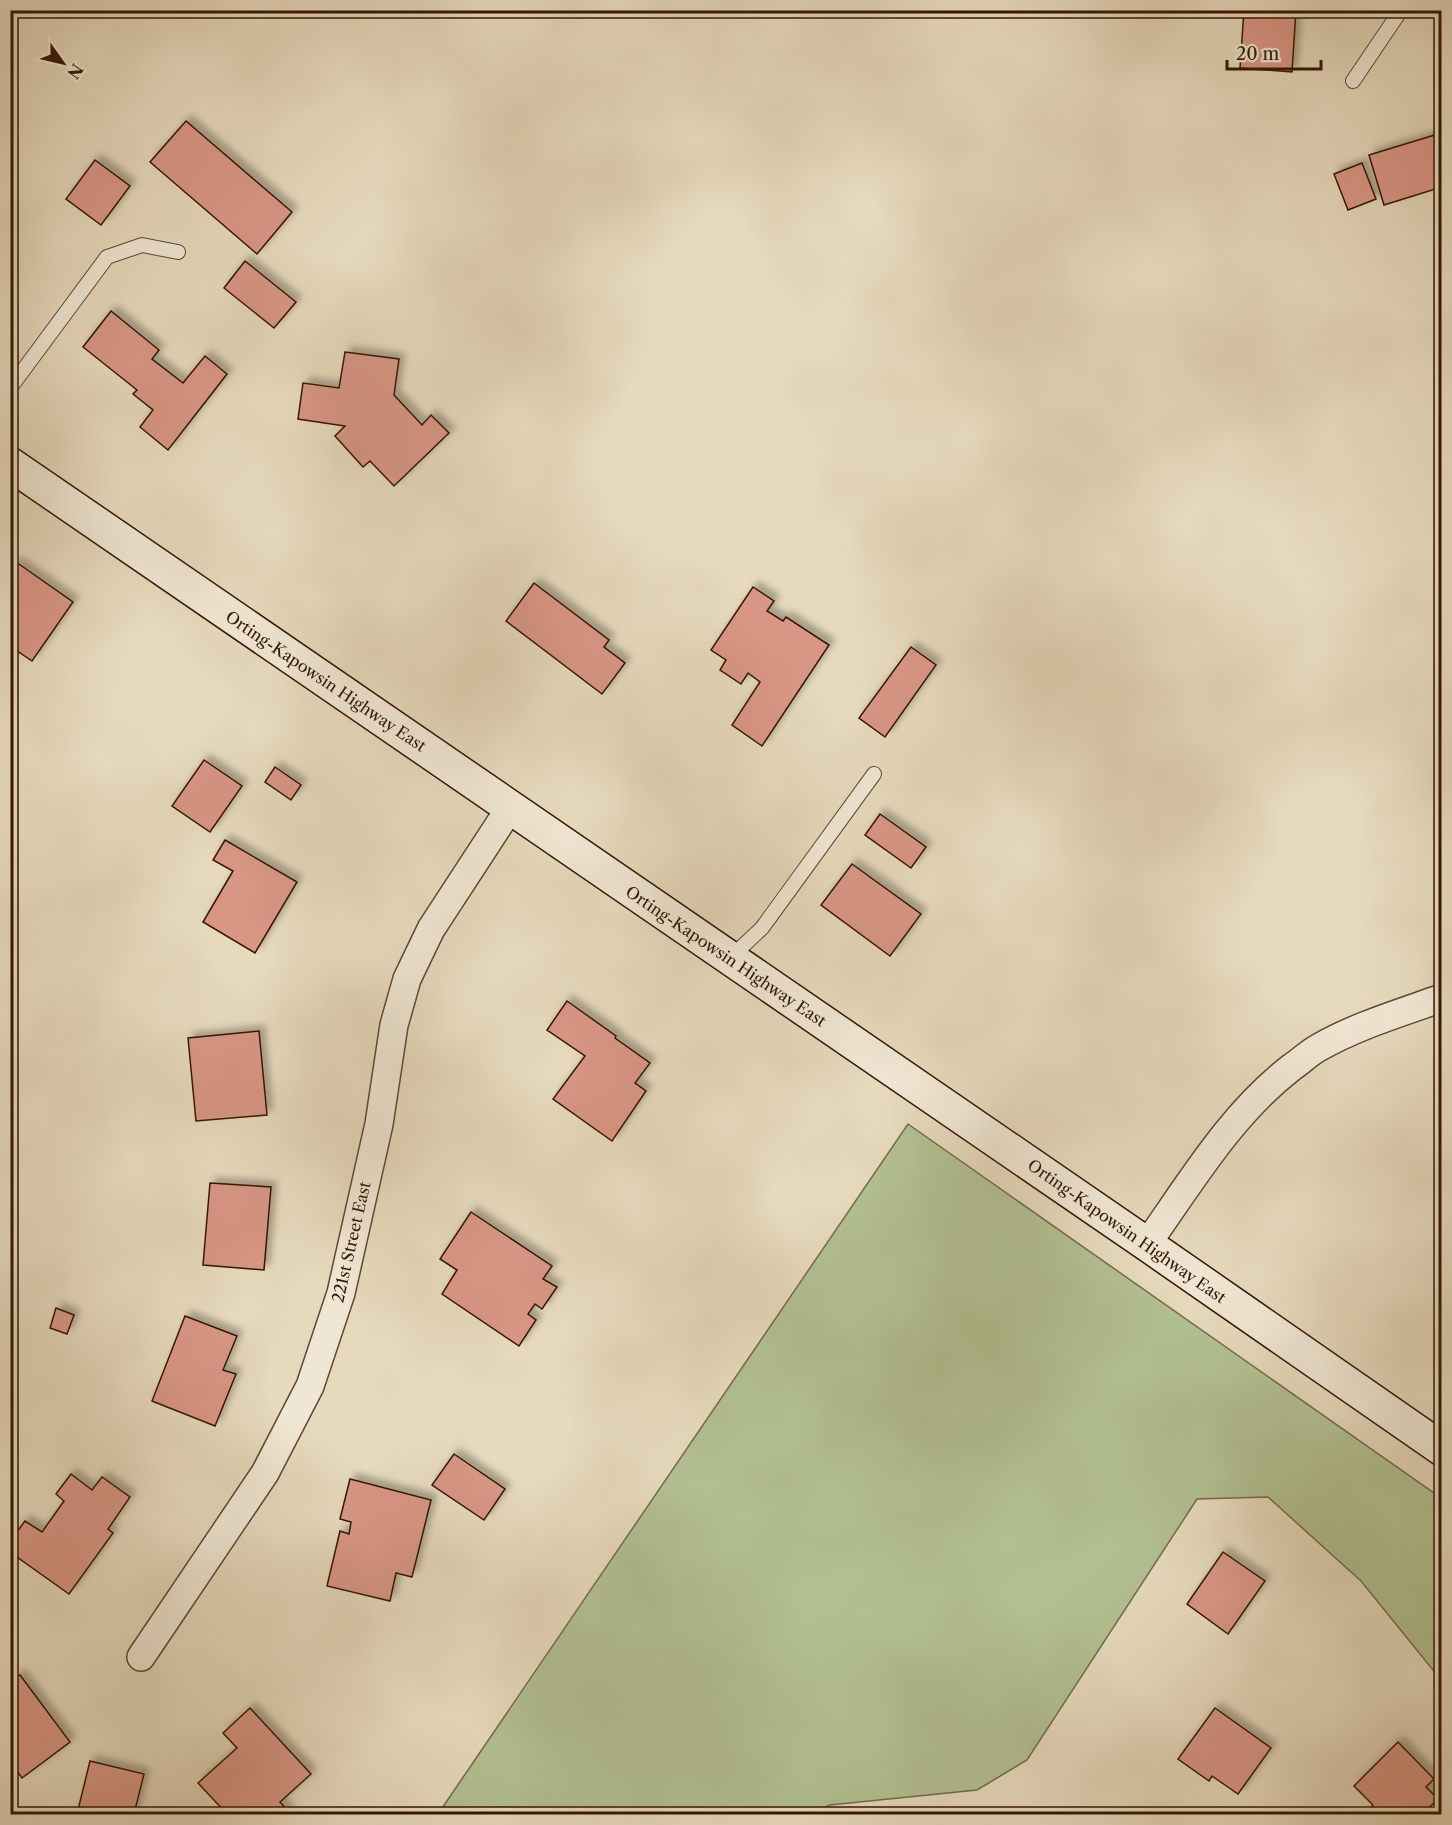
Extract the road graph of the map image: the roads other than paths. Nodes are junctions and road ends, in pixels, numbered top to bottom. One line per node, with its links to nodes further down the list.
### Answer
1 (1401, 10): 2 (lane)
2 (1353, 81)
3 (178, 252): 4 (lane)
4 (10, 388)
5 (10, 464): 7 (main road, Orting-Kapowsin Highway East)
6 (874, 774): 8 (lane)
7 (510, 808): 8 (main road, Orting-Kapowsin Highway East); 12 (street, 221st Street East)
8 (729, 958): 10 (main road, Orting-Kapowsin Highway East)
9 (1442, 998): 10 (street)
10 (1147, 1244): 11 (main road, Orting-Kapowsin Highway East)
11 (1442, 1449)
12 (141, 1657)

